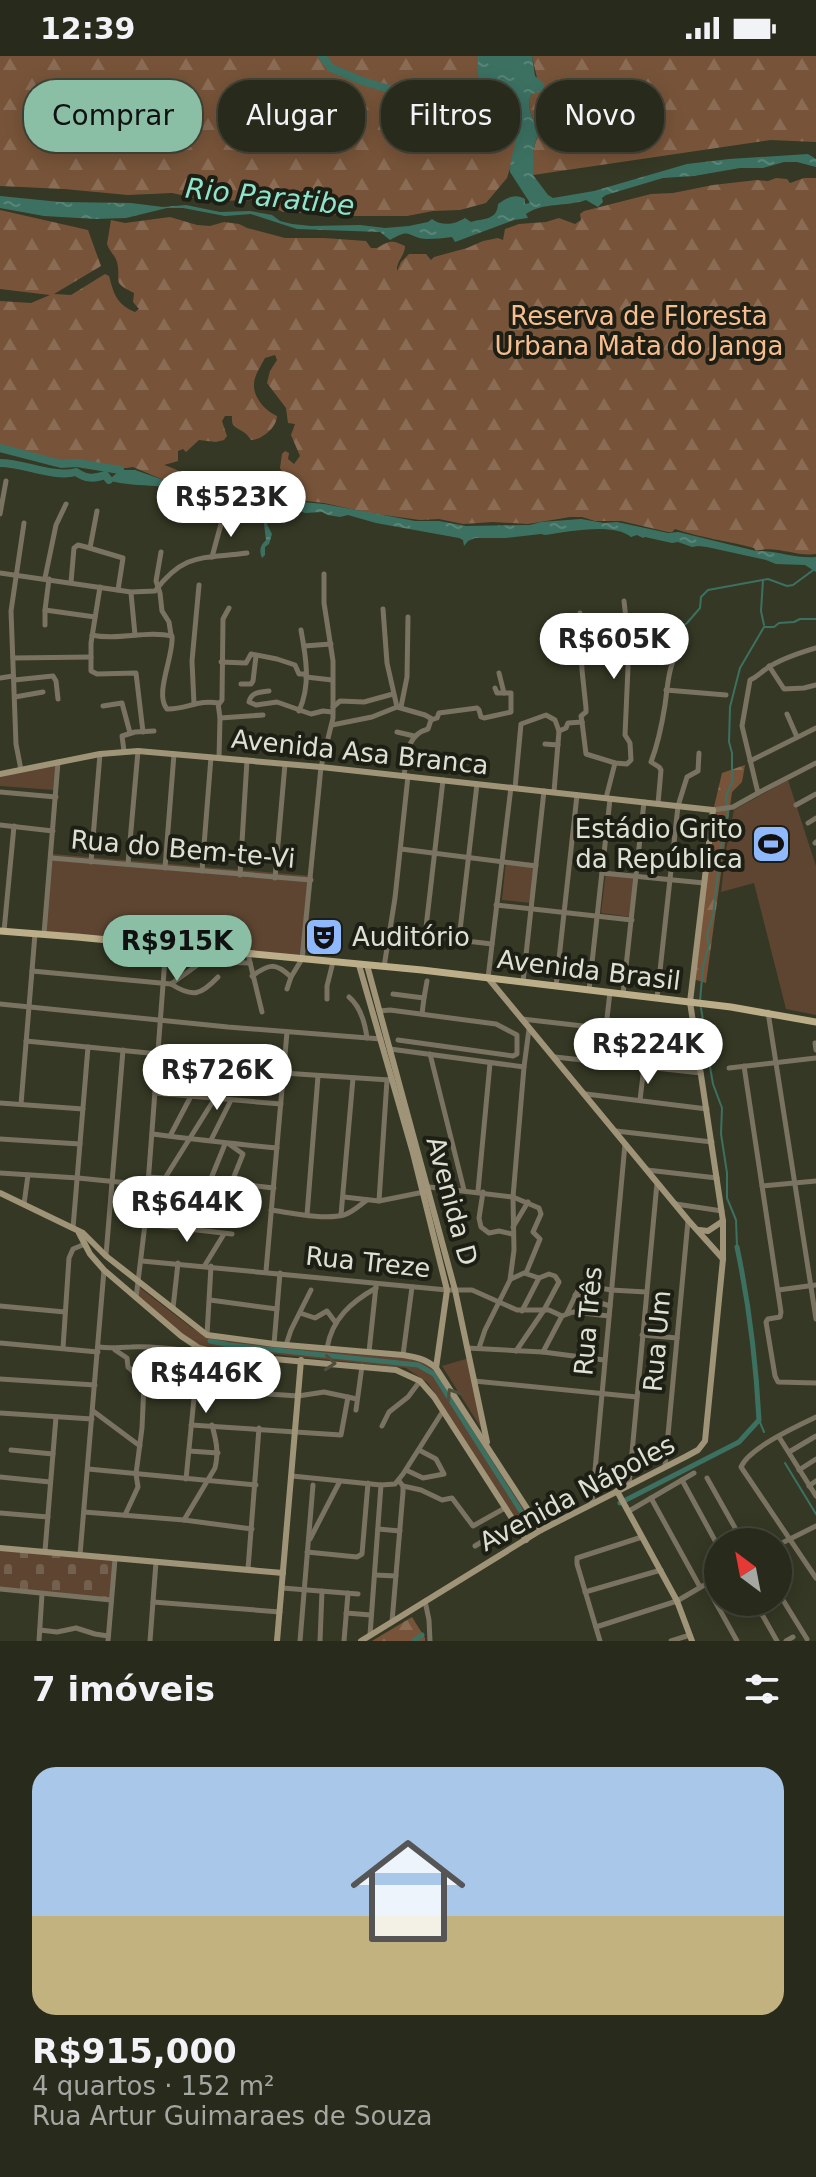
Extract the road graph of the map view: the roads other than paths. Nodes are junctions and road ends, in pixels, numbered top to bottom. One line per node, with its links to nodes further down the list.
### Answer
1 (6, 481): 5 (street)
2 (66, 504): 14 (street)
3 (97, 511): 7 (street)
4 (224, 513): 10 (street)
5 (0, 514)
6 (24, 523): 12 (street)
7 (90, 548): 15 (street); 19 (street)
8 (161, 552): 18 (street)
9 (247, 553): 10 (street)
10 (212, 557): 18 (street)
11 (0, 573): 12 (street)
12 (16, 574): 14 (street); 39 (street)
13 (324, 574): 33 (street)
14 (47, 578): 15 (street); 24 (street)
15 (71, 582): 17 (street)
16 (199, 585): 58 (street)
17 (100, 587): 19 (street); 26 (street)
18 (157, 589): 20 (street); 32 (street)
19 (118, 590): 20 (street)
20 (131, 592): 31 (street)
21 (624, 601): 90 (street)
22 (229, 608): 40 (street)
23 (383, 609): 54 (street)
24 (45, 610): 26 (street); 28 (street)
25 (580, 613): 68 (street)
26 (95, 617): 30 (street)
27 (408, 617): 61 (street)
28 (45, 625)
29 (301, 630): 35 (street)
30 (92, 635): 31 (street); 38 (street)
31 (135, 635): 32 (street)
32 (169, 635): 58 (street)
33 (331, 644): 35 (street); 46 (street)
34 (684, 644): 50 (street)
35 (304, 646): 43 (street)
36 (816, 648): 41 (street)
37 (256, 656): 40 (street); 43 (street); 47 (street)
38 (91, 657): 39 (street); 73 (street)
39 (13, 658): 45 (street)
40 (221, 662): 59 (street)
41 (769, 666): 48 (street); 88 (street)
42 (499, 673): 53 (street)
43 (306, 676): 46 (street); 63 (street)
44 (0, 678): 45 (street)
45 (13, 678): 56 (street); 57 (street)
46 (332, 680): 62 (street)
47 (241, 684)
48 (816, 685)
49 (495, 688): 53 (street)
50 (666, 690): 55 (street); 109 (street)
51 (269, 691): 63 (street)
52 (43, 692): 56 (street)
53 (504, 693): 67 (street)
54 (393, 694): 61 (street); 62 (street)
55 (726, 695)
56 (15, 697): 94 (street)
57 (58, 699)
58 (194, 704): 59 (street)
59 (219, 705): 66 (street)
60 (103, 706): 75 (street)
61 (399, 707): 67 (street); 69 (street)
62 (332, 710): 63 (street); 69 (street)
63 (299, 711)
64 (787, 714): 78 (street)
65 (263, 715): 66 (street)
66 (220, 718): 86 (street)
67 (432, 719): 76 (street)
68 (582, 722): 72 (street); 90 (street)
69 (332, 725): 93 (street)
70 (815, 728): 77 (street); 78 (street)
71 (154, 731): 73 (street)
72 (559, 731): 80 (street); 99 (street)
73 (143, 732): 75 (street)
74 (397, 732): 76 (street)
75 (130, 733): 81 (street)
76 (414, 736): 96 (street)
77 (816, 736)
78 (797, 737): 88 (street)
79 (545, 744): 80 (street)
80 (558, 745): 102 (street)
81 (124, 751): 82 (street, Avenida Asa Branca); 84 (street, Avenida Asa Branca)
82 (138, 751): 85 (street, Avenida Asa Branca); 126 (street)
83 (699, 753): 111 (street)
84 (100, 754): 89 (street, Avenida Asa Branca); 125 (street)
85 (174, 754): 86 (street, Avenida Asa Branca); 128 (street)
86 (215, 758): 87 (street, Avenida Asa Branca); 129 (street)
87 (247, 760): 92 (street, Avenida Asa Branca); 131 (street)
88 (750, 761): 103 (street)
89 (58, 762): 94 (street, Avenida Asa Branca); 106 (street)
90 (615, 763): 107 (street)
91 (816, 763): 103 (street)
92 (285, 764): 93 (street, Avenida Asa Branca); 133 (street)
93 (321, 767): 96 (street, Avenida Asa Branca); 135 (street)
94 (21, 770): 95 (street, Avenida Asa Branca)
95 (0, 774)
96 (406, 776): 97 (street, Avenida Asa Branca); 118 (street)
97 (443, 780): 98 (street, Avenida Asa Branca); 119 (street)
98 (477, 784): 99 (street, Avenida Asa Branca); 121 (street)
99 (513, 787): 100 (street, Avenida Asa Branca); 124 (street)
100 (544, 791): 102 (street, Avenida Asa Branca); 127 (street)
101 (0, 792): 106 (street)
102 (554, 792): 105 (street, Avenida Asa Branca)
103 (758, 793): 112 (street)
104 (816, 794): 110 (street)
105 (577, 795): 107 (street, Avenida Asa Branca); 141 (street)
106 (56, 797): 117 (street)
107 (608, 798): 108 (street, Avenida Asa Branca); 130 (street)
108 (644, 802): 109 (street, Avenida Asa Branca); 132 (street)
109 (658, 804): 111 (street, Avenida Asa Branca)
110 (796, 805)
111 (678, 806): 112 (street, Avenida Asa Branca); 134 (street)
112 (712, 813): 136 (street)
113 (816, 818): 114 (street)
114 (808, 823)
115 (0, 825): 116 (street)
116 (14, 826): 117 (street); 123 (street)
117 (53, 831): 120 (street)
118 (401, 849): 119 (street); 145 (street)
119 (435, 853): 121 (street); 148 (street)
120 (51, 858): 125 (street, Rua do Bem-te-Vi); 147 (street)
121 (469, 858): 124 (street); 149 (street)
122 (0, 859): 123 (street)
123 (11, 860): 138 (street)
124 (502, 860): 127 (street); 139 (street)
125 (91, 862): 126 (street, Rua do Bem-te-Vi)
126 (128, 864): 128 (street, Rua do Bem-te-Vi)
127 (536, 866): 140 (street)
128 (165, 868): 129 (street, Rua do Bem-te-Vi)
129 (202, 871): 131 (street, Rua do Bem-te-Vi)
130 (602, 873): 132 (street); 142 (street)
131 (240, 875): 133 (street, Rua do Bem-te-Vi)
132 (637, 875): 134 (street); 143 (street)
133 (275, 878): 135 (street, Rua do Bem-te-Vi)
134 (670, 879): 136 (street); 179 (street)
135 (311, 880): 154 (street)
136 (704, 883): 181 (street)
137 (0, 894): 138 (street)
138 (8, 894): 144 (street)
139 (496, 905): 140 (street); 150 (street)
140 (531, 908): 141 (street); 167 (street)
141 (565, 912): 142 (street); 170 (street)
142 (598, 915): 143 (street); 172 (street)
143 (632, 920): 175 (street)
144 (1, 932): 146 (main road, Avenida Brasil)
145 (389, 932): 148 (street); 159 (street)
146 (35, 934): 147 (main road, Avenida Brasil); 160 (street)
147 (44, 934): 151 (main road, Avenida Brasil)
148 (425, 936): 149 (street)
149 (459, 939): 150 (street)
150 (492, 944): 164 (street)
151 (166, 945): 152 (main road, Avenida Brasil); 168 (street)
152 (248, 954): 154 (main road, Avenida Brasil); 157 (street)
153 (205, 956): 169 (street)
154 (302, 959): 156 (main road, Avenida Brasil); 163 (street)
155 (213, 962): 157 (street)
156 (333, 962): 158 (main road, Avenida Brasil); 180 (street)
157 (250, 963): 161 (street)
158 (363, 965): 159 (main road, Avenida Brasil); 184 (street, Avenida D)
159 (384, 967): 164 (main road, Avenida Brasil)
160 (32, 971): 168 (street); 183 (street)
161 (252, 976): 163 (street); 185 (street)
162 (218, 977): 169 (street)
163 (291, 977): 171 (street)
164 (488, 978): 166 (main road, Avenida Brasil); 176 (street)
165 (427, 981): 178 (street)
166 (511, 981): 167 (main road, Avenida Brasil); 176 (street)
167 (523, 982): 170 (main road, Avenida Brasil)
168 (163, 983): 169 (street); 188 (street)
169 (171, 984)
170 (556, 986): 172 (main road, Avenida Brasil)
171 (287, 989)
172 (589, 990): 173 (main road, Avenida Brasil)
173 (610, 992): 175 (main road, Avenida Brasil); 191 (street)
174 (393, 994): 178 (street)
175 (623, 994): 179 (main road, Avenida Brasil)
176 (501, 995): 189 (street)
177 (349, 997): 195 (street)
178 (424, 998): 187 (street)
179 (657, 998): 181 (main road, Avenida Brasil)
180 (327, 999)
181 (693, 1002): 186 (main road, Avenida Brasil); 197 (street)
182 (0, 1004): 183 (street)
183 (28, 1007): 188 (street); 199 (street)
184 (377, 1011): 187 (street); 196 (street, Avenida D); 201 (street, Avenida D)
185 (262, 1012)
186 (768, 1012): 190 (main road, Avenida Brasil); 209 (street)
187 (422, 1014): 198 (street)
188 (161, 1019): 193 (street); 203 (street)
189 (522, 1019): 191 (street); 192 (street)
190 (816, 1022)
191 (605, 1028): 194 (street); 207 (street)
192 (530, 1029): 205 (street); 211 (street)
193 (287, 1032): 195 (street); 214 (street)
194 (648, 1033): 197 (street); 212 (street)
195 (367, 1038): 196 (street)
196 (381, 1039): 220 (street, Avenida D)
197 (696, 1039): 215 (street)
198 (398, 1040)
199 (26, 1041): 200 (street); 228 (street)
200 (88, 1047): 202 (street); 230 (street)
201 (390, 1049): 204 (street); 243 (street, Avenida D)
202 (123, 1050): 203 (street); 253 (street)
203 (159, 1054): 218 (street)
204 (430, 1054): 208 (street); 261 (street)
205 (555, 1057): 207 (street); 222 (street)
206 (816, 1058): 209 (street)
207 (602, 1062): 212 (street)
208 (490, 1063): 211 (street); 262 (street)
209 (777, 1063): 210 (street); 255 (street)
210 (744, 1066): 213 (street); 258 (street)
211 (524, 1067): 265 (street)
212 (644, 1067): 215 (street); 226 (street)
213 (729, 1068)
214 (283, 1073): 217 (street); 229 (street)
215 (701, 1073): 231 (street)
216 (189, 1074): 218 (street)
217 (318, 1076): 219 (street); 273 (street)
218 (157, 1078): 221 (street)
219 (353, 1078): 220 (street); 264 (street)
220 (390, 1080): 243 (street, Avenida D); 267 (street)
221 (155, 1093): 223 (street); 233 (street)
222 (586, 1094): 226 (street); 232 (street)
223 (191, 1096): 224 (street); 234 (street)
224 (216, 1097): 225 (street); 236 (street)
225 (231, 1100): 229 (street); 237 (street)
226 (640, 1100): 231 (street)
227 (0, 1103): 228 (street)
228 (21, 1104): 230 (street)
229 (281, 1104): 242 (street)
230 (83, 1109): 240 (street)
231 (707, 1109): 238 (street)
232 (616, 1131): 238 (street); 239 (street)
233 (152, 1134): 234 (street); 247 (street)
234 (170, 1136): 236 (street)
235 (0, 1139): 240 (street)
236 (189, 1139): 237 (street); 250 (street)
237 (211, 1140): 241 (street)
238 (712, 1142): 249 (street)
239 (625, 1143): 244 (street); 303 (street, Rua Três)
240 (80, 1144): 248 (street)
241 (227, 1144): 242 (street); 251 (street); 256 (street)
242 (277, 1148): 259 (street)
243 (416, 1152): 260 (street, Avenida D)
244 (647, 1170): 249 (street); 254 (street)
245 (0, 1173): 246 (street)
246 (28, 1175): 248 (street); 269 (street)
247 (148, 1177): 250 (street); 257 (street)
248 (78, 1178): 253 (street); 279 (street)
249 (717, 1178): 272 (street)
250 (165, 1179): 251 (street)
251 (210, 1181): 256 (street)
252 (816, 1181): 255 (street)
253 (113, 1183): 257 (street); 284 (street)
254 (657, 1183): 270 (street); 305 (street)
255 (795, 1183): 258 (street); 299 (street)
256 (231, 1184): 259 (street)
257 (148, 1185): 277 (street)
258 (762, 1186): 304 (street)
259 (274, 1188): 271 (street)
260 (426, 1190): 261 (street); 267 (street); 302 (street, Avenida D)
261 (464, 1190): 262 (street)
262 (481, 1192): 265 (street); 280 (street)
263 (0, 1193): 269 (street)
264 (344, 1197): 266 (street); 274 (street)
265 (513, 1197): 268 (street); 280 (street)
266 (367, 1200): 267 (street); 274 (street)
267 (379, 1201)
268 (528, 1202): 280 (street); 293 (street)
269 (24, 1204): 279 (street)
270 (675, 1204): 272 (street); 275 (street)
271 (271, 1210): 273 (street); 291 (street)
272 (723, 1211): 276 (street)
273 (307, 1215): 274 (street)
274 (341, 1215)
275 (688, 1220): 278 (street); 325 (street, Rua Um)
276 (723, 1221): 278 (street); 285 (street)
277 (145, 1224): 281 (street); 286 (street)
278 (696, 1228): 285 (street)
279 (76, 1229): 283 (street); 284 (street)
280 (512, 1231): 296 (street)
281 (224, 1234): 282 (street); 288 (street)
282 (232, 1234)
283 (85, 1244): 284 (street); 290 (street); 316 (street)
284 (104, 1254): 289 (street)
285 (723, 1259): 380 (street, Avenida Nápoles)
286 (142, 1261): 287 (street, Rua Treze); 297 (street)
287 (178, 1263): 288 (street, Rua Treze); 312 (street)
288 (208, 1266): 291 (street, Rua Treze); 308 (street)
289 (120, 1267): 294 (street); 297 (street)
290 (104, 1270): 294 (street); 334 (street)
291 (266, 1271): 292 (street, Rua Treze)
292 (280, 1273): 298 (street, Rua Treze); 313 (street)
293 (526, 1273): 295 (street); 296 (street)
294 (112, 1276): 307 (street)
295 (539, 1278): 314 (street); 315 (street)
296 (510, 1280): 309 (street)
297 (138, 1282): 307 (street); 312 (street)
298 (376, 1286): 300 (street, Rua Treze); 321 (street); 338 (street)
299 (814, 1286): 304 (street); 320 (street)
300 (412, 1287): 302 (street, Rua Treze); 341 (street)
301 (311, 1290): 317 (street)
302 (451, 1290): 309 (street, Rua Treze); 332 (street, Avenida D); 345 (street)
303 (611, 1290): 305 (street); 306 (street); 311 (street, Rua Três)
304 (778, 1290): 349 (street)
305 (646, 1292): 323 (street)
306 (575, 1295): 311 (street); 318 (street)
307 (136, 1298): 336 (street)
308 (210, 1300): 313 (street); 322 (street)
309 (499, 1303): 315 (street, Rua Treze); 333 (street)
310 (0, 1306): 316 (street)
311 (610, 1306): 319 (street, Rua Três)
312 (172, 1309): 322 (street)
313 (277, 1309): 327 (street)
314 (544, 1310): 315 (street); 318 (street); 324 (street)
315 (522, 1311)
316 (65, 1312): 330 (street)
317 (300, 1313): 321 (street); 328 (street)
318 (564, 1314): 319 (street); 340 (street)
319 (609, 1316): 343 (street, Rua Três)
320 (816, 1319)
321 (336, 1323): 331 (street)
322 (207, 1335): 327 (street)
323 (642, 1335): 325 (street); 355 (street)
324 (526, 1336): 337 (street); 339 (street)
325 (677, 1338): 380 (street, Rua Um)
326 (0, 1343): 330 (street)
327 (274, 1344): 328 (street)
328 (286, 1345): 331 (street)
329 (153, 1347): 335 (street); 336 (street); 351 (street)
330 (63, 1348): 334 (street)
331 (327, 1348): 338 (street)
332 (467, 1348): 333 (street); 348 (street, Avenida D)
333 (479, 1348): 337 (street)
334 (98, 1350): 335 (street); 350 (street)
335 (115, 1350): 371 (street)
336 (198, 1350): 342 (street); 351 (street)
337 (516, 1351): 339 (street)
338 (369, 1352): 341 (street)
339 (529, 1352): 340 (street)
340 (543, 1352): 343 (street)
341 (403, 1355): 345 (street)
342 (301, 1360): 344 (street, one-way to 344); 353 (street)
343 (604, 1360): 352 (street, Rua Três)
344 (362, 1366): 347 (street); 356 (street)
345 (436, 1368): 374 (street, one-way to 345)
346 (0, 1379): 350 (street)
347 (420, 1381): 359 (street); 366 (street)
348 (474, 1381): 352 (street); 374 (street, Avenida D)
349 (816, 1383)
350 (95, 1385): 358 (street)
351 (194, 1386): 353 (street); 364 (street)
352 (601, 1393): 355 (street); 405 (street, Rua Três)
353 (298, 1396): 354 (street); 368 (street)
354 (348, 1397): 356 (street); 368 (street)
355 (637, 1397): 400 (street)
356 (357, 1399): 357 (street)
357 (356, 1410)
358 (93, 1411): 363 (street); 371 (street)
359 (443, 1411): 373 (street); 406 (street)
360 (0, 1413): 361 (street)
361 (56, 1417): 363 (street); 378 (street)
362 (816, 1417): 370 (street)
363 (92, 1419): 381 (street)
364 (191, 1425): 365 (street); 375 (street)
365 (212, 1425): 367 (street); 377 (street)
366 (382, 1426)
367 (259, 1428): 368 (street); 397 (street)
368 (295, 1432): 386 (street)
369 (816, 1436): 376 (street)
370 (779, 1437): 376 (street); 417 (street)
371 (140, 1446): 385 (street)
372 (11, 1450): 378 (street)
373 (419, 1450): 382 (street); 382 (street)
374 (489, 1450): 420 (street)
375 (189, 1451): 377 (street); 389 (street)
376 (789, 1452): 383 (street)
377 (218, 1453): 391 (street)
378 (53, 1454): 394 (street)
379 (816, 1459): 383 (street)
380 (665, 1467): 400 (street, Avenida Nápoles)
381 (88, 1469): 385 (street); 408 (street)
382 (406, 1470): 396 (street)
383 (799, 1470): 401 (street)
384 (694, 1473): 390 (street)
385 (136, 1474): 389 (street); 410 (street)
386 (292, 1476): 392 (street); 436 (street)
387 (0, 1477): 394 (street)
388 (707, 1478): 416 (street)
389 (186, 1479): 391 (street)
390 (682, 1480): 404 (street); 415 (street)
391 (205, 1481): 397 (street); 412 (street)
392 (340, 1481): 395 (street); 425 (street)
393 (816, 1481): 401 (street)
394 (50, 1482): 411 (street)
395 (368, 1483): 399 (street); 430 (street)
396 (401, 1483): 399 (street); 406 (street); 421 (street)
397 (256, 1485): 418 (street)
398 (313, 1485): 425 (street)
399 (381, 1485): 419 (street)
400 (629, 1485): 402 (street, Avenida Nápoles)
401 (809, 1486): 403 (street)
402 (618, 1493): 405 (street, Avenida Nápoles); 407 (street)
403 (816, 1496)
404 (651, 1498): 407 (street); 440 (street)
405 (592, 1503): 420 (street, Avenida Nápoles)
406 (505, 1508): 413 (street)
407 (629, 1511): 422 (street)
408 (84, 1512): 410 (street); 431 (street)
409 (0, 1513): 411 (street)
410 (125, 1515): 412 (street)
411 (48, 1517): 429 (street)
412 (184, 1520): 418 (street)
413 (514, 1522): 424 (street); 427 (street)
414 (816, 1526): 423 (street)
415 (708, 1528)
416 (735, 1528)
417 (781, 1528)
418 (252, 1529): 434 (street)
419 (378, 1529): 421 (street); 437 (street)
420 (541, 1530): 424 (street, Avenida Nápoles)
421 (400, 1531): 438 (street)
422 (642, 1537): 435 (street); 445 (street)
423 (792, 1538)
424 (526, 1540): 450 (street, Avenida Nápoles)
425 (308, 1543): 430 (street)
426 (792, 1544): 439 (street)
427 (475, 1546)
428 (0, 1548): 429 (street)
429 (45, 1551): 431 (street)
430 (307, 1552): 443 (street)
431 (80, 1555): 432 (street)
432 (115, 1559): 433 (street); 449 (street)
433 (156, 1562): 434 (street); 452 (street)
434 (248, 1569): 436 (street)
435 (661, 1570): 445 (street); 451 (street)
436 (283, 1573): 441 (street)
437 (375, 1575): 438 (street); 455 (street)
438 (396, 1576): 458 (street)
439 (816, 1578)
440 (703, 1586): 451 (street); 476 (street)
441 (282, 1588): 443 (street); 453 (street)
442 (0, 1589): 447 (street)
443 (304, 1589): 444 (street); 469 (street)
444 (322, 1591): 446 (street); 470 (street)
445 (585, 1592): 459 (street)
446 (348, 1593): 448 (street); 454 (street)
447 (42, 1594): 449 (street); 460 (street)
448 (358, 1594)
449 (111, 1600): 463 (street)
450 (425, 1601): 458 (street, Avenida Nápoles); 473 (street)
451 (677, 1601): 459 (street); 464 (street)
452 (153, 1602): 453 (street); 467 (street)
453 (280, 1612): 468 (street)
454 (346, 1613): 455 (street); 471 (street)
455 (371, 1615): 461 (street)
456 (792, 1615): 465 (street)
457 (763, 1616): 477 (street)
458 (392, 1622): 461 (street, Avenida Nápoles)
459 (596, 1627): 474 (street)
460 (40, 1630): 463 (street); 466 (street)
461 (370, 1636): 472 (street, Avenida Nápoles)
462 (793, 1637): 478 (street)
463 (108, 1638)
464 (691, 1638): 475 (street)
465 (807, 1639)
466 (39, 1641)
467 (150, 1641)
468 (277, 1641)
469 (300, 1641)
470 (320, 1641)
471 (344, 1641)
472 (361, 1641)
473 (430, 1641)
474 (600, 1641)
475 (671, 1641)
476 (737, 1641)
477 (777, 1641)
478 (786, 1641)

